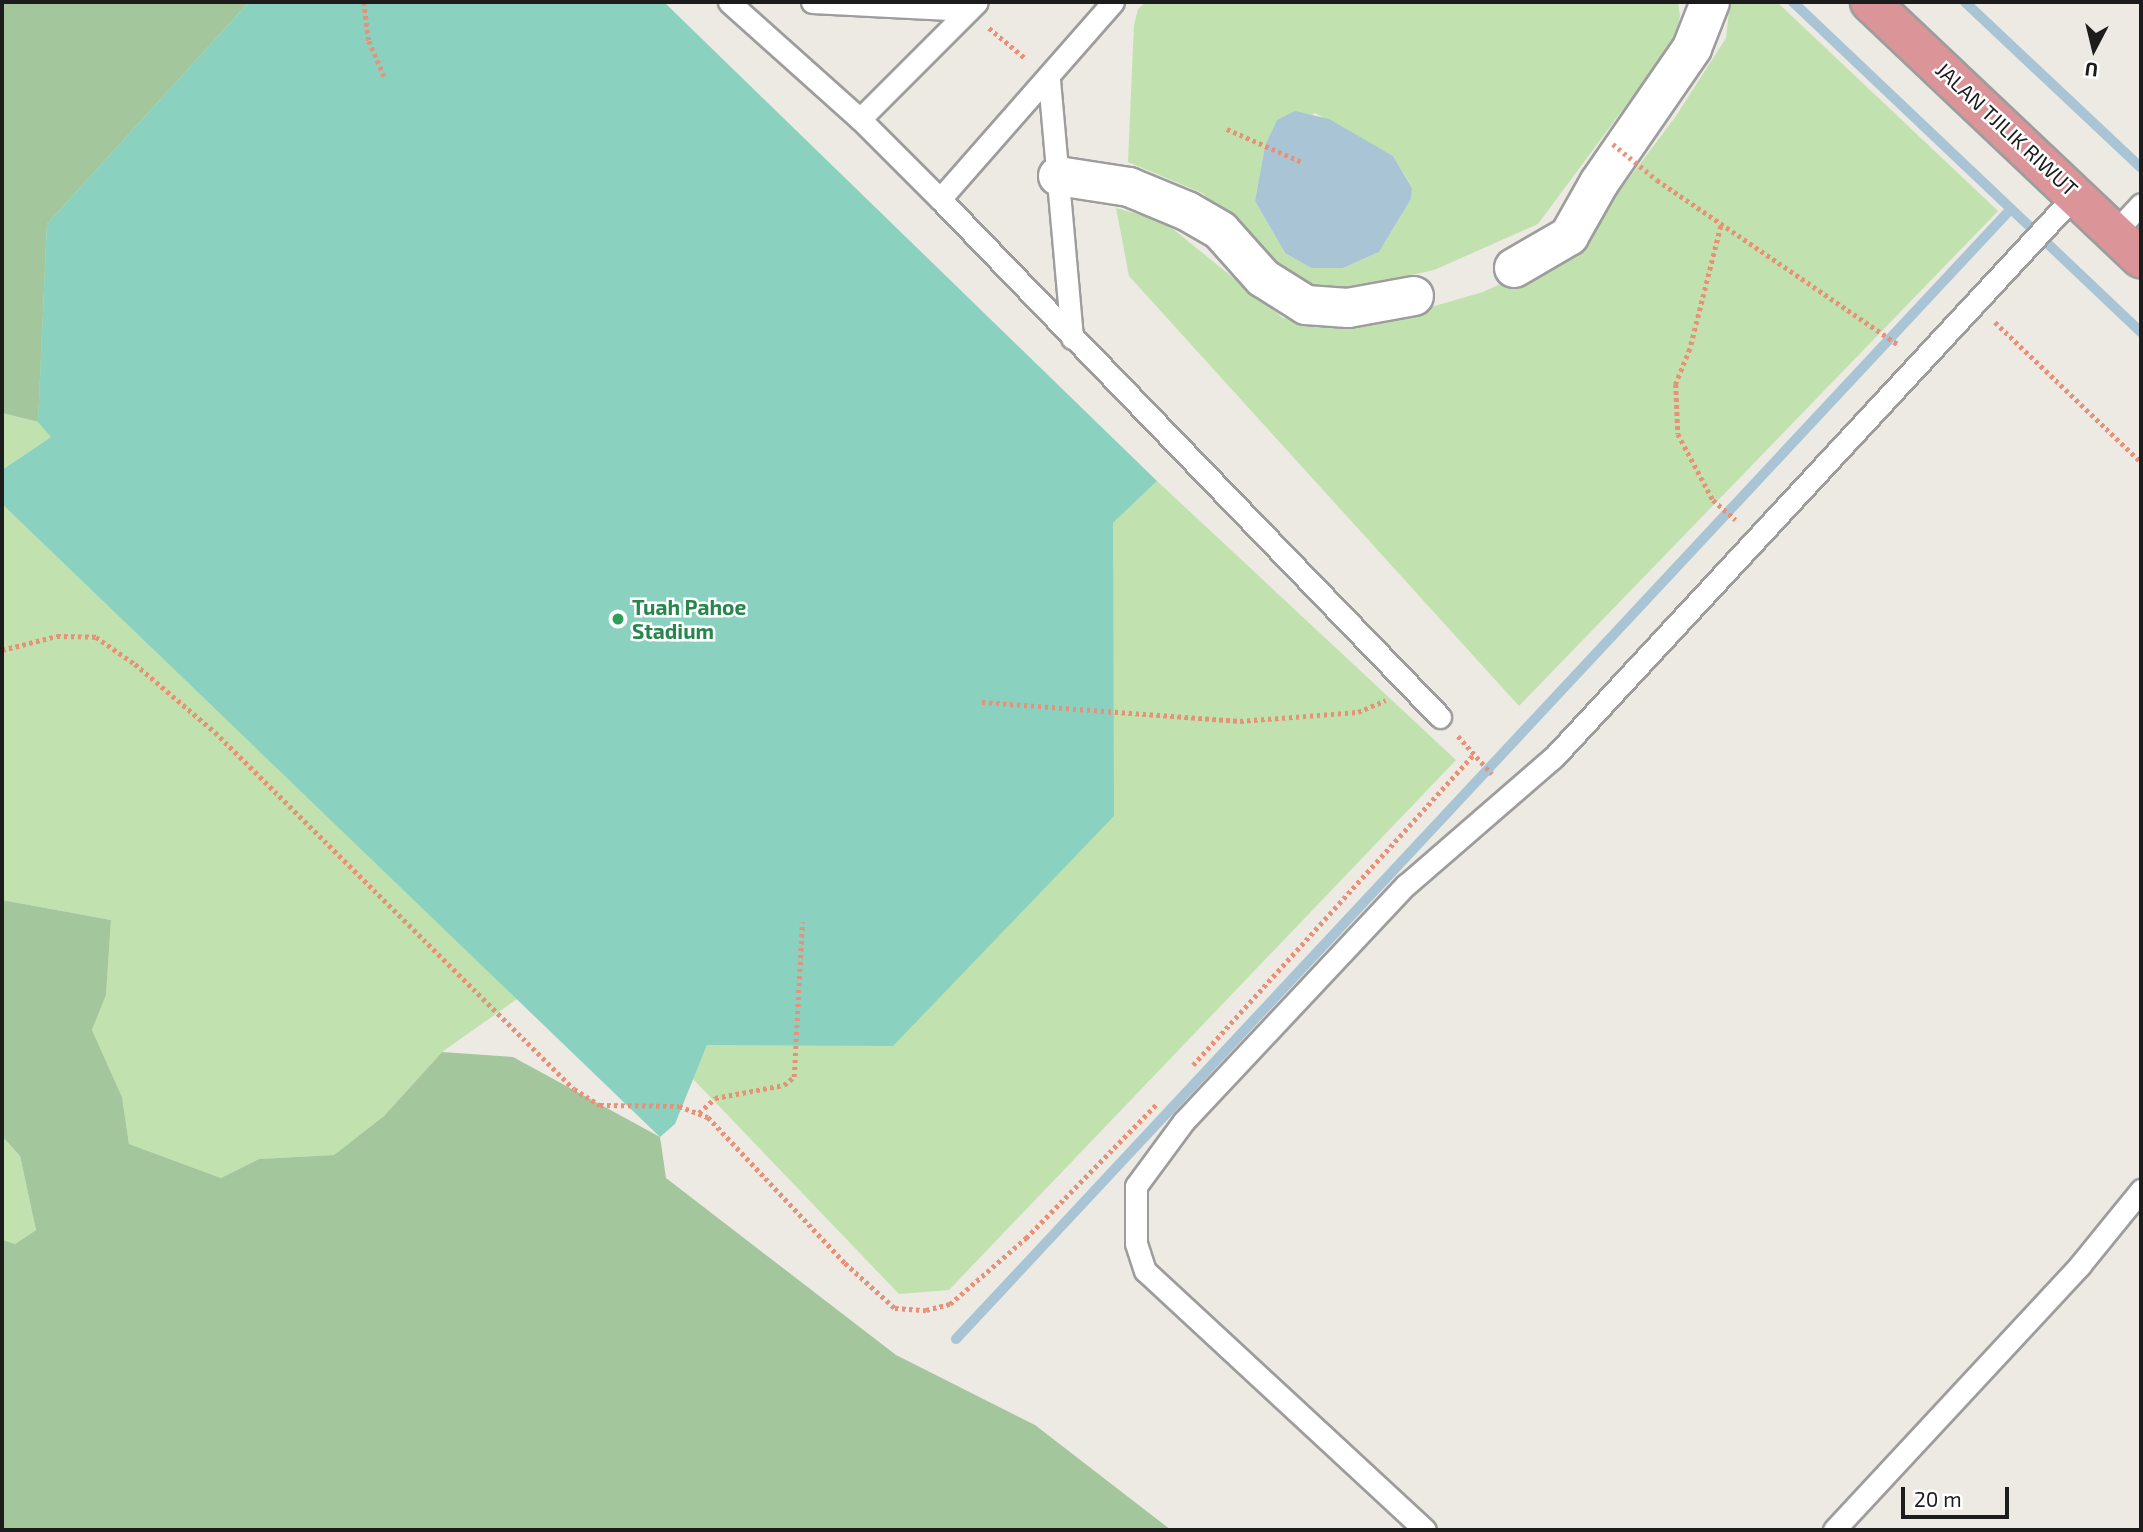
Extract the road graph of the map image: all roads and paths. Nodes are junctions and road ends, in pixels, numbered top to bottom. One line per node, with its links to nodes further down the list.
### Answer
1 (364, 2): 8 (path)
2 (729, 2): 10 (lane)
3 (812, 2): 7 (lane)
4 (1114, 2): 9 (lane)
5 (1710, 2): 21 (street)
6 (1870, 2): 15 (highway, JALAN TJILIK RIWUT)
7 (973, 6): 9 (path); 10 (lane)
8 (385, 78)
9 (1049, 80): 14 (lane); 16 (lane)
10 (860, 119): 16 (lane)
11 (1227, 129): 13 (path)
12 (1613, 144): 18 (path, bridge)
13 (1302, 162)
14 (1058, 176): 22 (street); 24 (lane)
15 (2076, 194): 19 (highway, JALAN TJILIK RIWUT); 23 (lane)
16 (940, 199): 24 (lane)
17 (2141, 204): 19 (lane)
18 (1721, 226): 25 (path); 27 (path)
19 (2115, 232): 20 (highway, JALAN TJILIK RIWUT)
20 (2141, 258)
21 (1514, 268)
22 (1414, 296)
23 (1976, 303): 26 (path); 38 (lane)
24 (1072, 338): 29 (lane)
25 (1905, 351)
26 (2141, 462)
27 (1742, 525)
28 (2, 650): 36 (path)
29 (1413, 689): 30 (path); 31 (lane)
30 (982, 702)
31 (1440, 717)
32 (1474, 754): 34 (path)
33 (802, 922): 36 (path)
34 (1188, 1070)
35 (1160, 1101): 36 (path)
36 (699, 1113)
37 (2141, 1190): 39 (lane)
38 (1425, 1530)
39 (1834, 1530)

